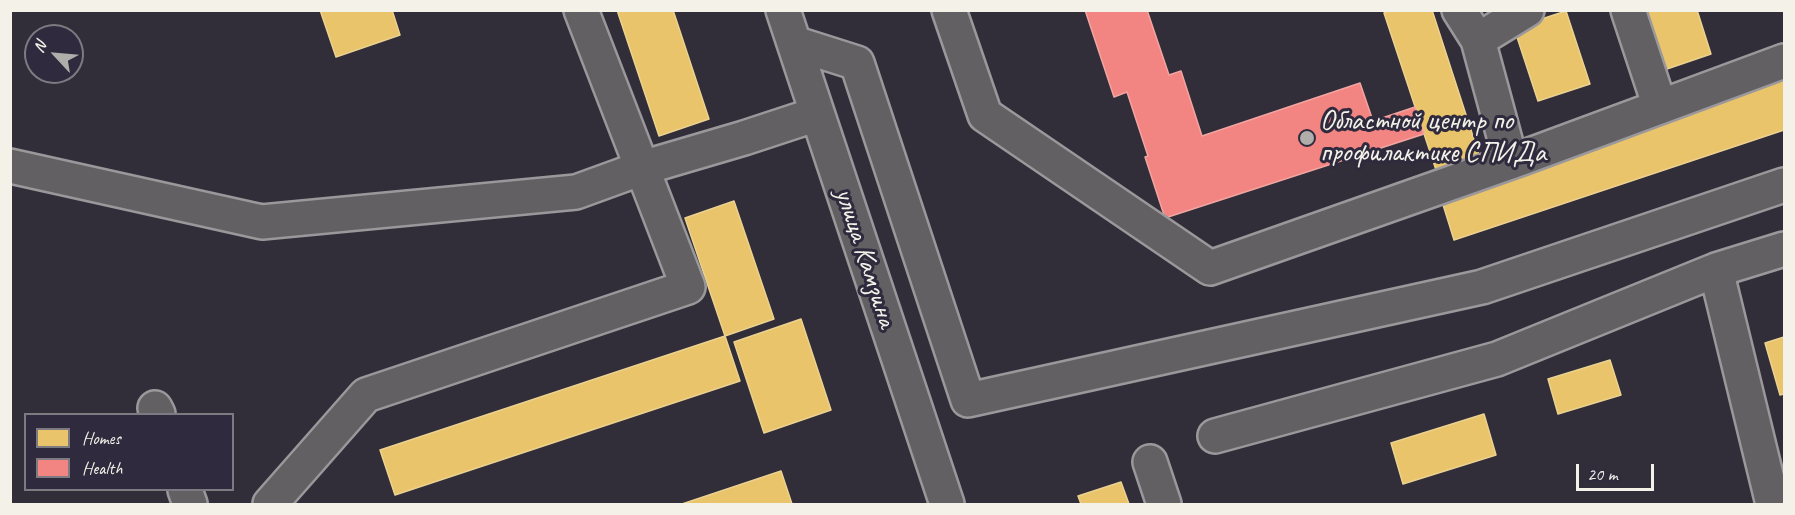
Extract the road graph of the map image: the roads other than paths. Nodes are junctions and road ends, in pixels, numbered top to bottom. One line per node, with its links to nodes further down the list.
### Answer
1 (581, 10): 14 (street)
2 (949, 10): 12 (street)
3 (1459, 10): 7 (street)
4 (1527, 10): 7 (street)
5 (1628, 10): 10 (street)
6 (784, 11): 8 (street, улица Камзина)
7 (1478, 40): 12 (street)
8 (794, 43): 11 (street, улица Камзина); 15 (street)
9 (1785, 61): 10 (street)
10 (1660, 107): 12 (street)
11 (817, 114): 14 (street); 21 (street, улица Камзина)
12 (1511, 162)
13 (10, 166): 14 (street)
14 (642, 168): 20 (street)
15 (1785, 185)
16 (1785, 249): 17 (street)
17 (1716, 270): 18 (street); 23 (street)
18 (1215, 436)
19 (1150, 462): 22 (street)
20 (270, 504)
21 (947, 504)
22 (1164, 504)
23 (1773, 504)

